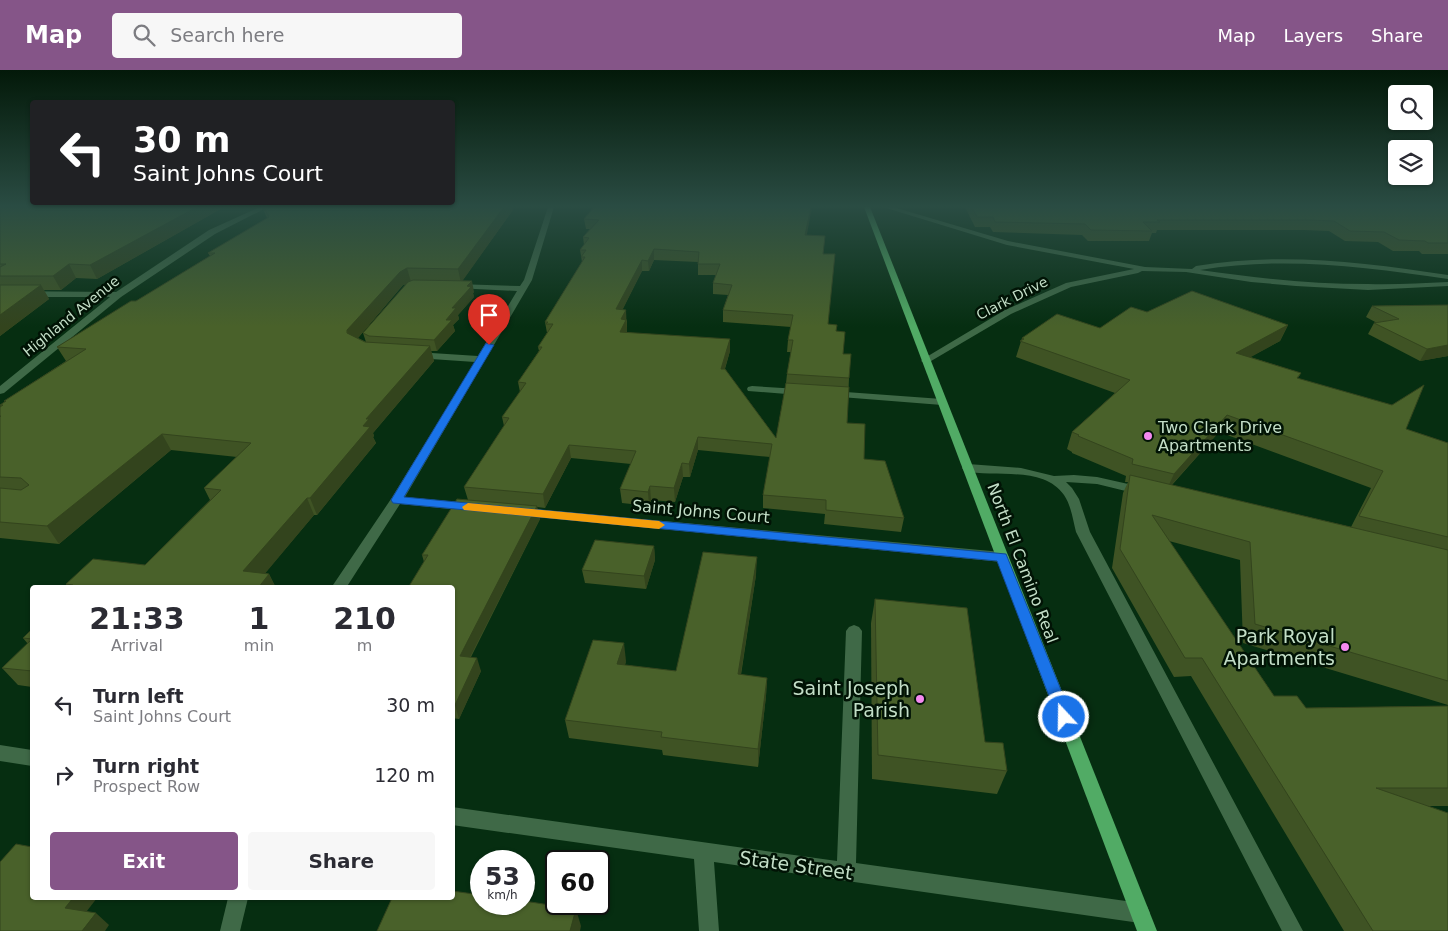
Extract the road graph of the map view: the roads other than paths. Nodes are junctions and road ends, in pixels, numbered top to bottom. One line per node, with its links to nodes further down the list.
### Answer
1 (189, 247): 12 (street, Highland Avenue)
2 (538, 247): 10 (street)
3 (882, 247): 15 (main road, North El Camino Real)
4 (1029, 247): 5 (street, Clark Drive)
5 (1145, 269): 6 (street, Clark Drive); 15 (street, Clark Drive)
6 (1186, 270): 7 (street, Clark Drive); 8 (street, Clark Drive)
7 (1448, 277)
8 (1448, 284)
9 (448, 286): 10 (street)
10 (523, 289): 14 (street)
11 (0, 294): 12 (street)
12 (118, 294): 17 (street, Highland Avenue)
13 (408, 354): 14 (street)
14 (481, 359): 22 (street)
15 (926, 361): 18 (main road, North El Camino Real)
16 (752, 389): 18 (street)
17 (0, 391)
18 (942, 402): 19 (main road, North El Camino Real)
19 (968, 468): 20 (street); 25 (main road, North El Camino Real)
20 (1051, 480): 21 (street); 38 (street)
21 (1157, 494)
22 (397, 500): 23 (street); 26 (street)
23 (485, 509)
24 (505, 510): 25 (street, Saint Johns Court)
25 (1002, 557): 34 (main road, North El Camino Real)
26 (340, 585)
27 (854, 631): 32 (street)
28 (0, 753): 29 (street)
29 (30, 758)
30 (455, 816): 31 (street, State Street)
31 (703, 852): 32 (street, State Street); 36 (street)
32 (846, 872): 34 (street, State Street)
33 (238, 900): 35 (street)
34 (1140, 913): 37 (main road, North El Camino Real)
35 (230, 931)
36 (709, 931)
37 (1147, 931)
38 (1293, 931)

